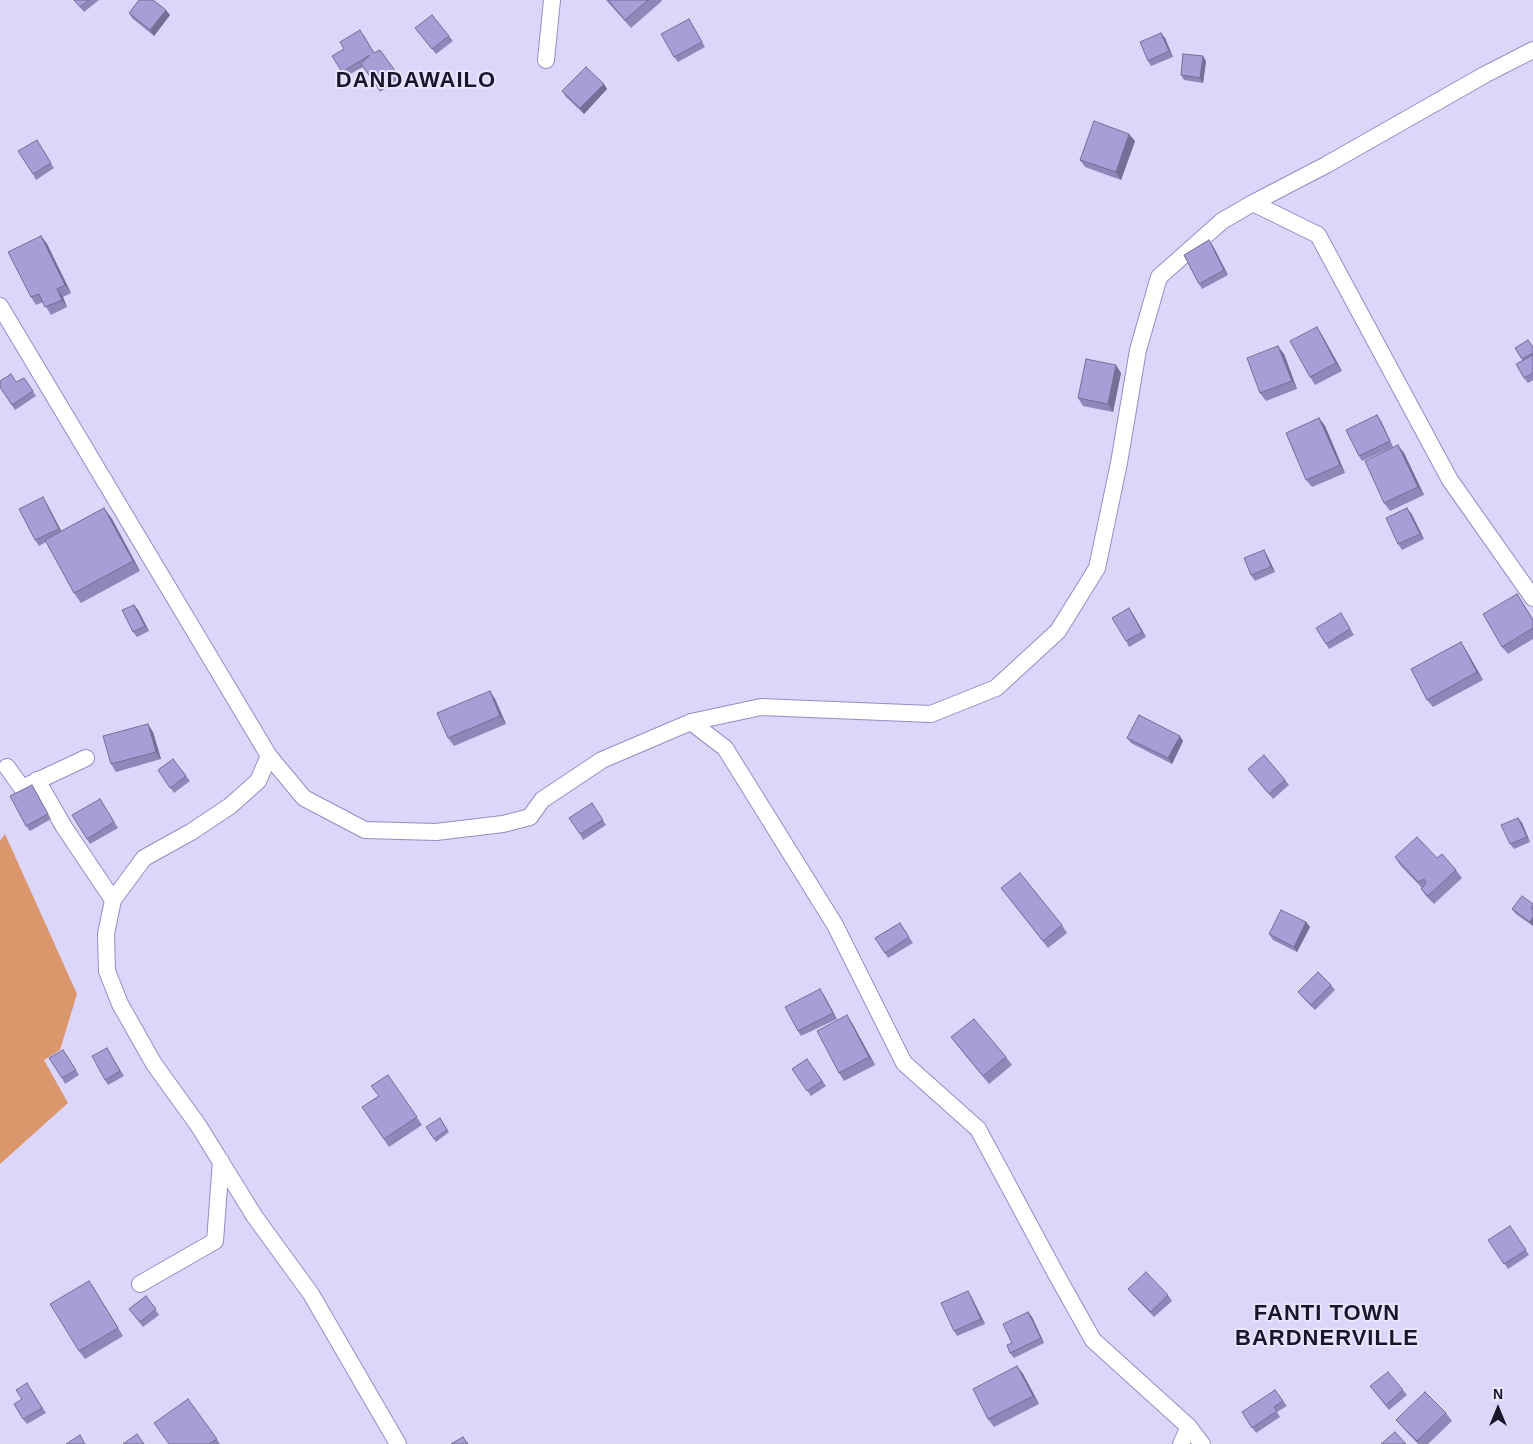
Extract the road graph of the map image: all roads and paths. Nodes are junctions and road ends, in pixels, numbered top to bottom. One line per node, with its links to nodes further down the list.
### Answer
1 (552, 0): 3 (street)
2 (1533, 50): 4 (street)
3 (546, 60)
4 (1253, 203): 6 (street); 7 (street)
5 (0, 306): 8 (street)
6 (1533, 598)
7 (691, 722): 8 (street); 15 (street)
8 (269, 756): 12 (street)
9 (86, 758): 11 (street)
10 (7, 767): 11 (street)
11 (37, 780): 12 (street)
12 (113, 900): 13 (street)
13 (221, 1161): 14 (street); 16 (street)
14 (140, 1284)
15 (1189, 1427): 17 (street); 18 (street)
16 (398, 1444)
17 (1181, 1444)
18 (1202, 1444)

